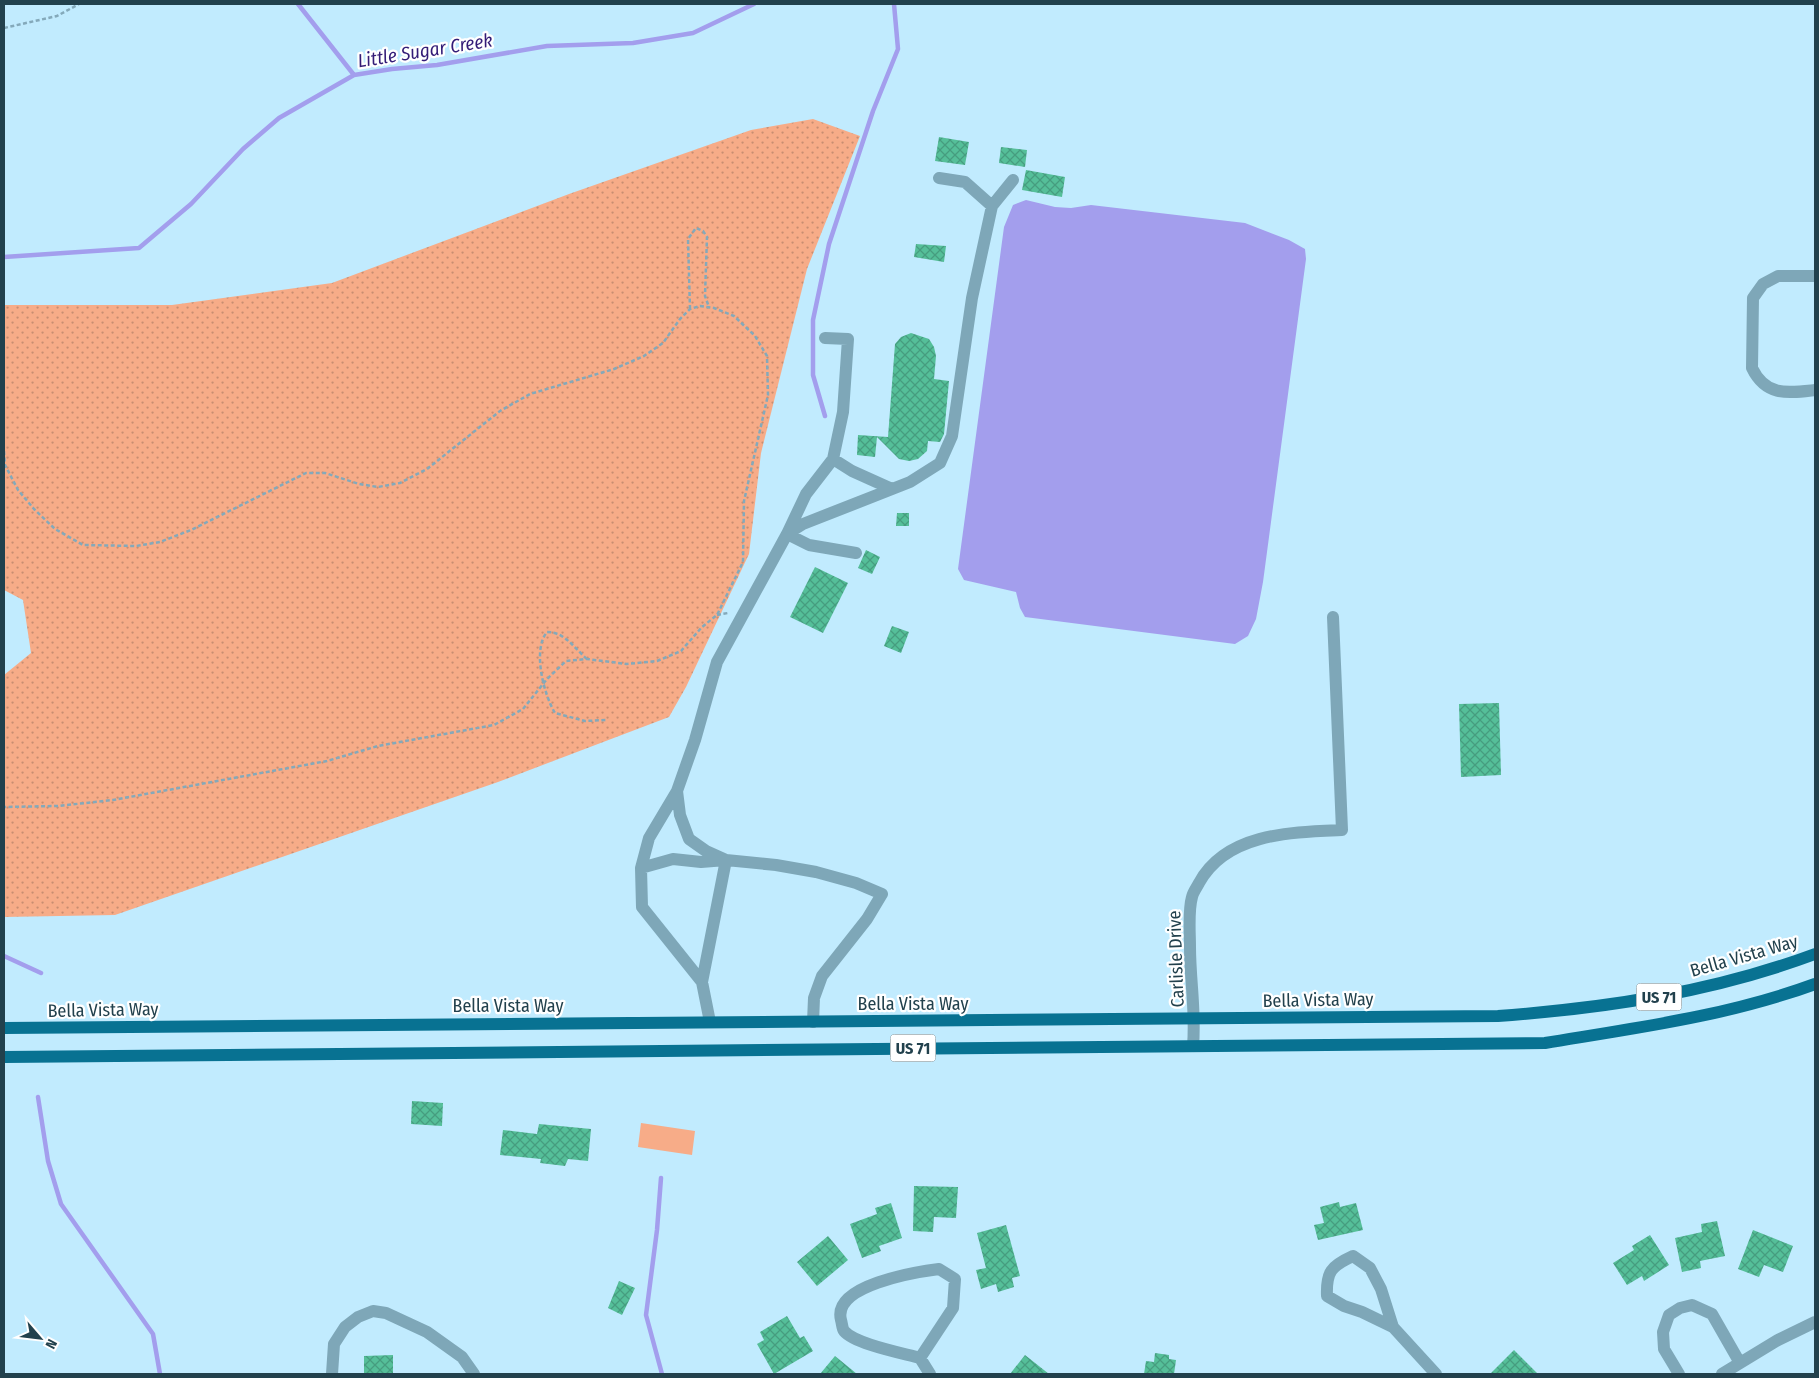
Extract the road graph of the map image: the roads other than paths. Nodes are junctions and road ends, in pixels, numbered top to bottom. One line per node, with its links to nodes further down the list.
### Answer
1 (940, 178): 3 (street)
2 (1012, 180): 3 (street)
3 (992, 206): 8 (street)
4 (1815, 276): 6 (street)
5 (825, 338): 7 (street)
6 (1815, 390)
7 (833, 459): 8 (street); 9 (street)
8 (892, 489): 9 (street)
9 (787, 534): 10 (street); 12 (street)
10 (856, 553)
11 (1334, 617): 18 (street, Carlisle Drive)
12 (677, 791): 13 (street); 14 (street)
13 (726, 860): 14 (street); 16 (street); 20 (street)
14 (641, 868): 16 (street)
15 (1815, 954): 18 (main road, Bella Vista Way / US 71)
16 (702, 982): 19 (street)
17 (1815, 984): 22 (main road, US 71)
18 (1196, 1019): 20 (main road, Bella Vista Way / US 71); 22 (street, Carlisle Drive)
19 (710, 1022): 20 (main road, Bella Vista Way / US 71); 21 (main road, Bella Vista Way / US 71)
20 (813, 1022)
21 (4, 1028)
22 (1194, 1046): 23 (main road, US 71)
23 (4, 1057)
24 (1815, 1322): 27 (street)
25 (1393, 1328): 25 (street); 31 (street)
26 (920, 1358): 26 (street); 30 (street)
27 (1740, 1362): 32 (street); 33 (street)
28 (332, 1374): 29 (street)
29 (474, 1374)
30 (930, 1374)
31 (1436, 1374)
32 (1679, 1374)
33 (1722, 1374)

